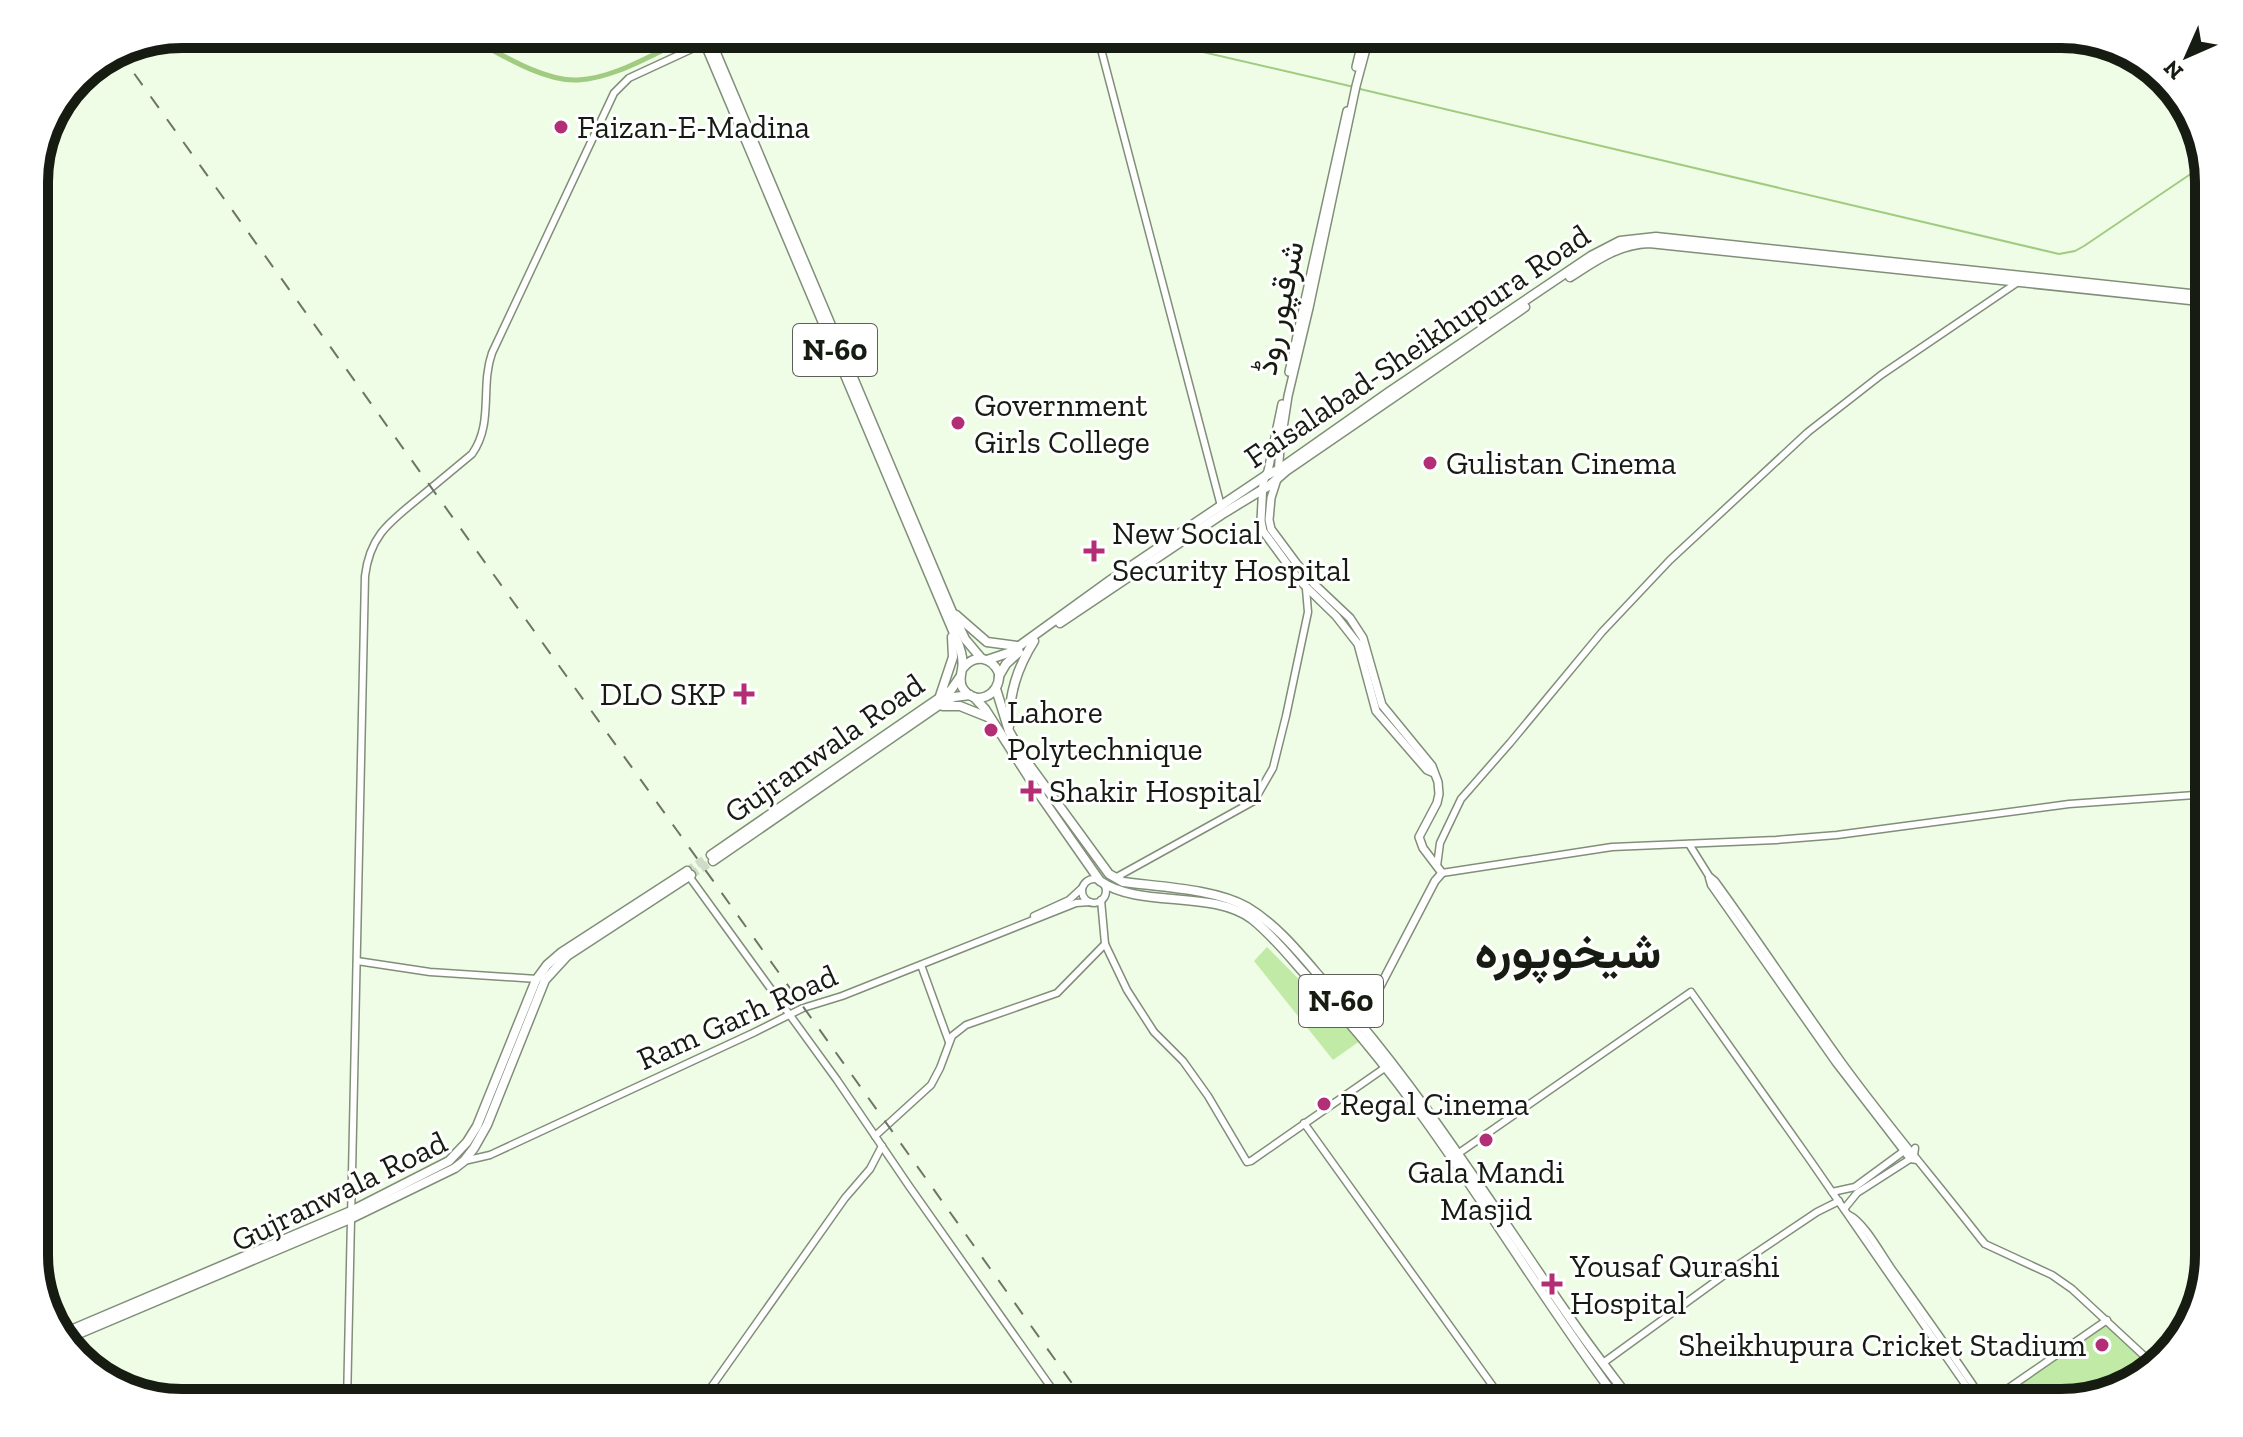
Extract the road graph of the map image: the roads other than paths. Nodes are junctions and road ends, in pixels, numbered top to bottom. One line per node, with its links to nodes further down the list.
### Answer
1 (687, 48): 43 (street)
2 (710, 48): 17 (highway, N-60)
3 (1101, 48): 14 (street)
4 (1363, 48): 5 (main road, شرقپور روڈ)
5 (1352, 97): 10 (main road, شرقپور روڈ); 11 (main road, شرقپور روڈ)
6 (1718, 246): 7 (highway, Faisalabad-Sheikhupura Road); 8 (highway, Faisalabad-Sheikhupura Road); 10 (highway, Faisalabad-Sheikhupura Road); 12 (highway, Faisalabad-Sheikhupura Road)
7 (2019, 281): 9 (highway, Faisalabad-Sheikhupura Road); 32 (street)
8 (2195, 297)
9 (2195, 298)
10 (1278, 470): 11 (highway, Faisalabad-Sheikhupura Road); 12 (main road, شرقپور روڈ)
11 (1265, 476): 13 (main road, شرقپور روڈ); 14 (highway, Faisalabad-Sheikhupura Road)
12 (1276, 480): 13 (highway, Faisalabad-Sheikhupura Road); 15 (main road, شرقپور روڈ)
13 (1264, 489): 15 (main road, شرقپور روڈ); 18 (highway, Faisalabad-Sheikhupura Road)
14 (1221, 506): 19 (highway, Faisalabad-Sheikhupura Road)
15 (1267, 530): 16 (main road); 28 (main road)
16 (1306, 589): 28 (main road); 35 (street)
17 (950, 614): 19 (highway); 20 (highway, N-60); 21 (highway, N-60); 25 (highway)
18 (1034, 641): 22 (highway, Faisalabad-Sheikhupura Road); 27 (highway)
19 (1017, 646): 20 (highway, Faisalabad-Sheikhupura Road)
20 (984, 659): 21 (highway); 22 (highway)
21 (961, 672): 24 (highway); 25 (highway, Gujranwala Road)
22 (999, 676): 23 (highway)
23 (996, 689): 24 (highway); 27 (highway)
24 (972, 696): 25 (highway, Gujranwala Road); 26 (highway, N-60)
25 (939, 702): 26 (highway); 31 (highway, Gujranwala Road)
26 (991, 719): 34 (highway, N-60)
27 (1009, 731): 35 (highway)
28 (1434, 773): 32 (main road)
29 (2195, 795): 30 (street)
30 (1689, 844): 32 (street); 55 (street)
31 (712, 858)
32 (1440, 869): 48 (main road)
33 (689, 875): 46 (highway, Gujranwala Road); 47 (street); 51 (highway, Gujranwala Road)
34 (1100, 881): 35 (highway, N-60); 37 (street); 39 (street)
35 (1115, 882): 36 (highway, N-60); 38 (highway, N-60)
36 (1131, 883): 38 (highway); 45 (highway, N-60)
37 (1082, 887): 40 (street); 41 (street, Ram Garh Road)
38 (1124, 891): 45 (highway, N-60)
39 (1101, 900): 40 (street); 42 (street)
40 (1090, 902): 41 (street, Ram Garh Road)
41 (1032, 919): 44 (street, Ram Garh Road)
42 (1105, 944): 49 (street); 52 (street)
43 (357, 961): 46 (street); 62 (street)
44 (921, 965): 47 (street, Ram Garh Road); 49 (street)
45 (1313, 976): 48 (highway, N-60); 50 (highway, N-60)
46 (537, 979): 51 (highway, Gujranwala Road)
47 (791, 1015): 53 (street); 58 (street, Ram Garh Road)
48 (1361, 1023): 56 (highway, N-60)
49 (949, 1042): 53 (street)
50 (1386, 1067): 52 (street); 72 (highway, N-60)
51 (502, 1074): 58 (highway, Gujranwala Road); 62 (highway, Gujranwala Road)
52 (1304, 1123): 71 (street)
53 (875, 1136): 54 (street)
54 (882, 1146): 69 (street); 70 (street)
55 (1906, 1150): 57 (street); 59 (street)
56 (1459, 1153): 59 (street); 67 (highway, N-60)
57 (1913, 1158): 61 (street); 63 (street)
58 (464, 1161): 62 (highway, Gujranwala Road)
59 (1832, 1192): 60 (street)
60 (1839, 1201): 61 (street); 67 (street)
61 (1847, 1212): 74 (street); 75 (street)
62 (350, 1215): 64 (highway, Gujranwala Road); 65 (highway, Gujranwala Road); 68 (street)
63 (2107, 1320): 66 (street); 76 (street)
64 (71, 1330)
65 (75, 1335)
66 (2146, 1358)
67 (1603, 1363): 73 (highway, N-60)
68 (347, 1389)
69 (710, 1389)
70 (1052, 1389)
71 (1495, 1389)
72 (1610, 1389)
73 (1622, 1389)
74 (1968, 1389)
75 (1977, 1389)
76 (2006, 1389)

